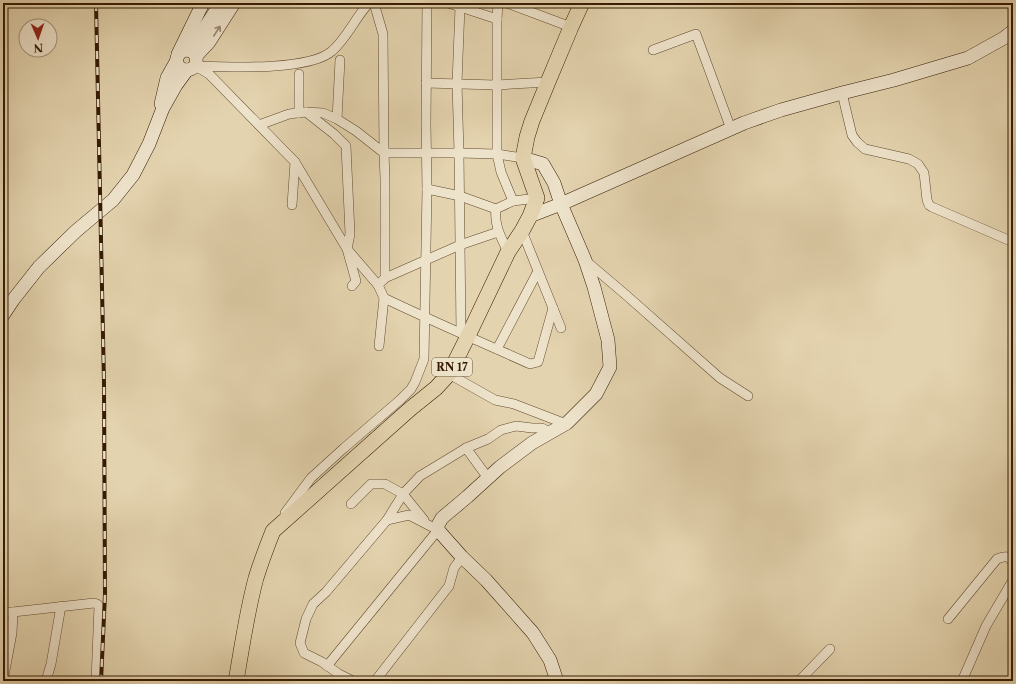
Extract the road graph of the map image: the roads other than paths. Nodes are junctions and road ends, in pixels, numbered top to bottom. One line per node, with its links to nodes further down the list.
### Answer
1 (202, 3): 16 (main road)
2 (221, 3): 16 (main road)
3 (234, 3): 16 (main road, one-way to 3)
4 (370, 3): 16 (street)
5 (374, 3): 30 (street)
6 (426, 3): 20 (street)
7 (448, 3): 11 (street)
8 (498, 3): 12 (street)
9 (507, 3): 13 (street)
10 (582, 3): 13 (main road)
11 (461, 5): 12 (street); 21 (street)
12 (497, 19): 22 (street)
13 (571, 27): 19 (main road)
14 (1013, 31): 23 (main road)
15 (653, 50): 27 (street)
16 (187, 60): 26 (street); 55 (main road)
17 (340, 60): 25 (street)
18 (299, 74): 24 (street)
19 (548, 82): 22 (street); 32 (main road)
20 (426, 83): 21 (street); 28 (street)
21 (457, 83): 22 (street); 29 (street)
22 (496, 85): 31 (street)
23 (842, 93): 27 (main road); 44 (street)
24 (302, 112): 25 (street); 26 (street); 46 (street)
25 (337, 119): 30 (street)
26 (259, 125): 33 (street)
27 (731, 129): 38 (main road)
28 (427, 153): 29 (street); 30 (street); 34 (street)
29 (459, 153): 31 (street); 35 (street)
30 (384, 154): 51 (street)
31 (497, 154): 32 (street); 37 (street)
32 (523, 158): 36 (main road); 38 (main road)
33 (295, 162): 39 (street); 46 (street)
34 (427, 188): 35 (street); 48 (street)
35 (460, 196): 40 (street); 45 (street)
36 (537, 198): 37 (street); 41 (main road, RN 17)
37 (513, 201): 40 (street)
38 (561, 204): 41 (main road); 49 (main road)
39 (292, 205)
40 (496, 209): 43 (street)
41 (530, 216): 42 (main road, RN 17)
42 (522, 231): 47 (main road, RN 17); 50 (street)
43 (498, 232): 45 (street); 47 (street)
44 (1013, 242)
45 (460, 245): 48 (street); 58 (street)
46 (347, 249): 51 (street); 52 (street)
47 (508, 252): 58 (main road, RN 17)
48 (426, 260): 51 (street); 56 (street)
49 (585, 260): 62 (street); 63 (main road)
50 (538, 271): 54 (street); 60 (street)
51 (381, 281): 53 (street)
52 (352, 286)
53 (384, 298): 56 (street); 59 (street)
54 (553, 308): 57 (street); 60 (street)
55 (3, 315)
56 (424, 317): 58 (street); 71 (street)
57 (561, 328)
58 (465, 334): 60 (street); 61 (main road, RN 17)
59 (379, 346)
60 (497, 349)
61 (449, 374): 63 (street); 71 (main road, RN 17)
62 (748, 396)
63 (566, 424): 64 (main road)
64 (551, 433): 65 (street); 66 (main road)
65 (466, 448): 66 (street); 67 (street)
66 (488, 478): 70 (main road)
67 (403, 494): 68 (street); 69 (street); 70 (street)
68 (351, 504)
69 (387, 520): 70 (street); 80 (street)
70 (432, 527): 72 (main road); 80 (street)
71 (273, 531): 85 (main road, RN 17)
72 (462, 557): 87 (street); 88 (main road)
73 (1013, 562): 78 (street)
74 (1013, 580): 90 (street)
75 (61, 606): 77 (street); 83 (street); 84 (street)
76 (3, 612): 77 (street)
77 (13, 612): 82 (street)
78 (948, 619)
79 (830, 649): 89 (street)
80 (327, 666): 81 (street)
81 (338, 678): 86 (street)
82 (3, 681)
83 (46, 681)
84 (96, 681)
85 (236, 681)
86 (353, 681)
87 (375, 681)
88 (557, 681)
89 (799, 681)
90 (962, 681)

